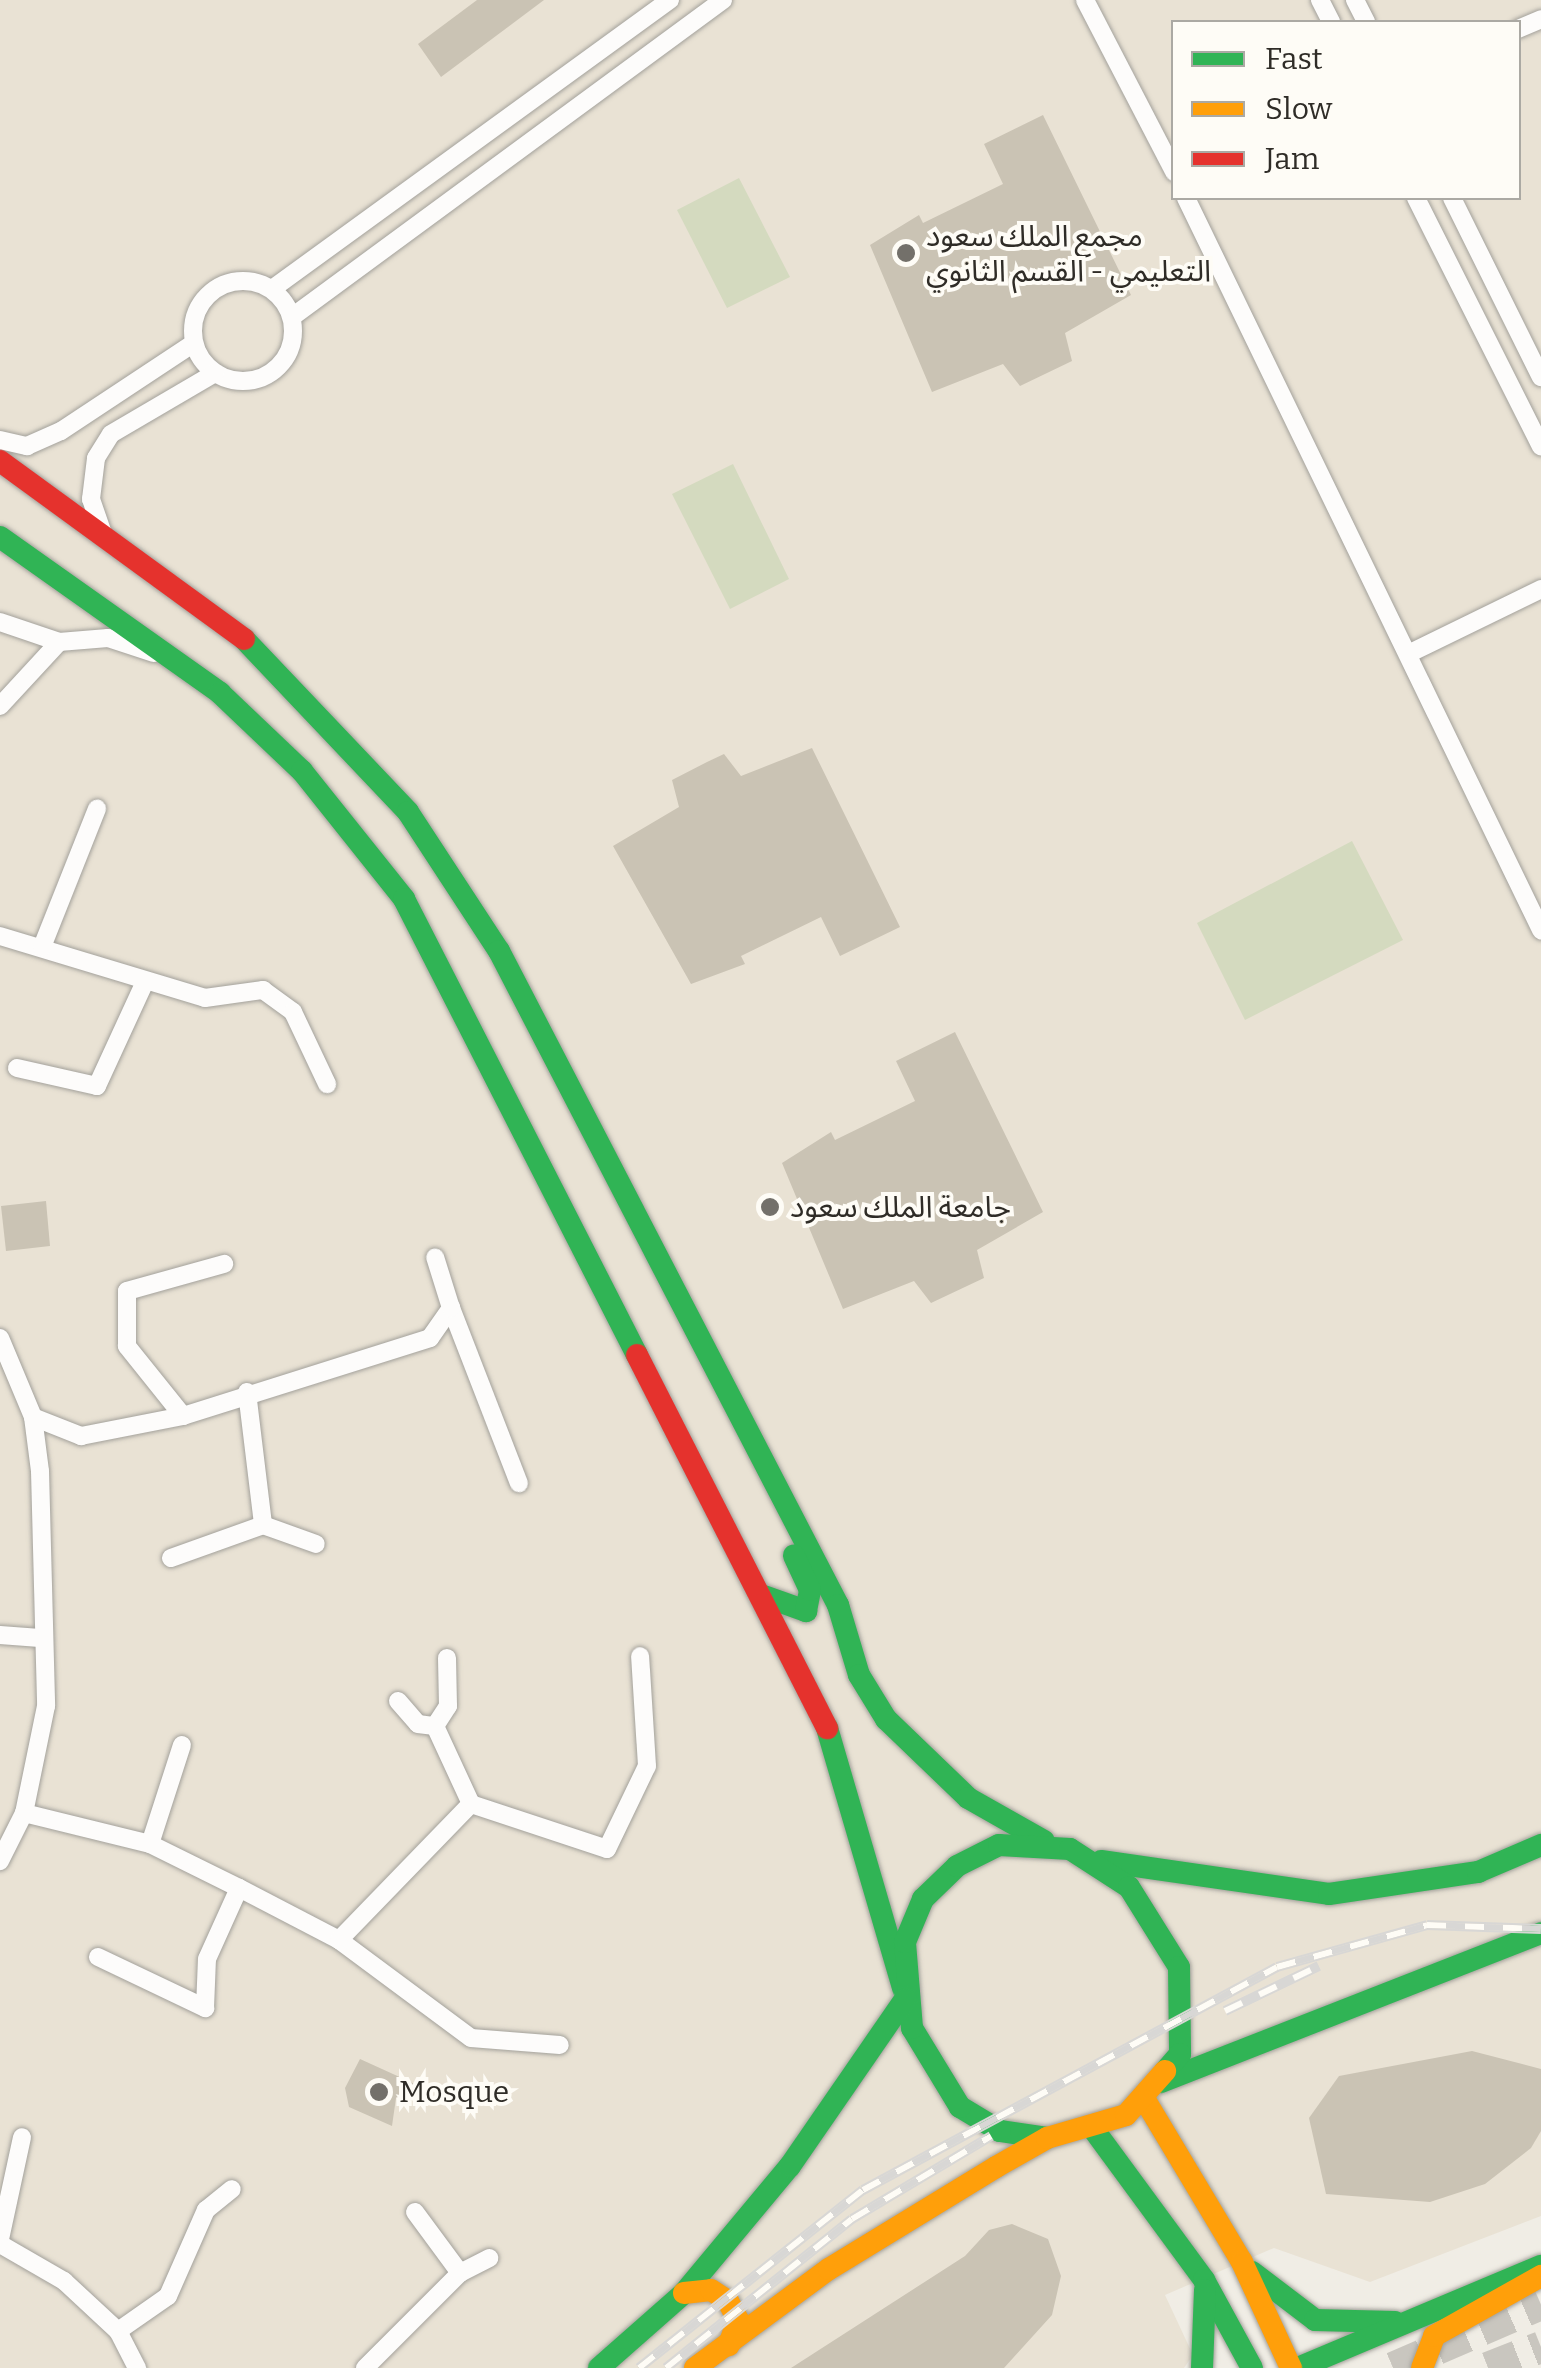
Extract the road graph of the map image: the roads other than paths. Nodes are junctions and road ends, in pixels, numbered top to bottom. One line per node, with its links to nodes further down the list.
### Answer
1 (670, 0): 8 (street)
2 (723, 0): 9 (street)
3 (1085, 0): 4 (street)
4 (1171, 166)
5 (1187, 200): 21 (street)
6 (1417, 200): 14 (street)
7 (1453, 200): 12 (street)
8 (272, 290): 9 (street); 10 (street)
9 (292, 317): 11 (street)
10 (194, 343): 11 (street); 13 (street)
11 (215, 373): 16 (street)
12 (1541, 377)
13 (0, 440)
14 (1541, 446)
15 (0, 461): 16 (main road)
16 (102, 531): 39 (main road)
17 (0, 537): 22 (main road)
18 (1541, 590): 21 (street)
19 (0, 622): 20 (street)
20 (58, 642): 22 (street); 23 (street)
21 (1408, 654): 25 (street)
22 (177, 660): 43 (main road)
23 (0, 706)
24 (97, 809): 27 (street)
25 (1541, 930)
26 (0, 936): 27 (street)
27 (42, 947): 28 (street)
28 (144, 984): 29 (street); 30 (street)
29 (17, 1068)
30 (327, 1084)
31 (436, 1257): 33 (street)
32 (224, 1264): 36 (street)
33 (451, 1308): 35 (street); 38 (street)
34 (0, 1338): 37 (street)
35 (247, 1392): 36 (street); 40 (street)
36 (182, 1416): 37 (street)
37 (33, 1418): 45 (street)
38 (519, 1482)
39 (788, 1508): 43 (main road); 53 (main road)
40 (263, 1525): 41 (street); 42 (street)
41 (316, 1544)
42 (171, 1558)
43 (759, 1593): 62 (main road)
44 (0, 1635): 45 (street)
45 (40, 1638): 52 (street)
46 (640, 1656): 51 (street)
47 (447, 1658): 49 (street)
48 (398, 1701): 49 (street)
49 (435, 1726): 51 (street)
50 (182, 1746): 54 (street)
51 (471, 1804): 60 (street)
52 (24, 1813): 54 (street); 56 (street)
53 (1044, 1842): 57 (main road); 62 (main road)
54 (150, 1844): 58 (street)
55 (1541, 1845): 57 (main road)
56 (0, 1861)
57 (1100, 1861): 64 (main road)
58 (239, 1888): 60 (street); 61 (street)
59 (1541, 1932): 64 (main road)
60 (339, 1940): 63 (street)
61 (98, 1957)
62 (904, 1993): 67 (main road); 77 (main road)
63 (560, 2045)
64 (1153, 2091): 65 (main road); 72 (main road)
65 (1094, 2130): 67 (main road); 76 (main road)
66 (22, 2137): 70 (street)
67 (1047, 2138): 80 (main road)
68 (232, 2189): 79 (street)
69 (415, 2212): 74 (street)
70 (0, 2241): 79 (street)
71 (489, 2258): 74 (street)
72 (1242, 2262): 78 (main road); 87 (main road)
73 (1541, 2266): 78 (main road)
74 (460, 2273): 82 (street)
75 (1541, 2276): 88 (main road)
76 (1204, 2280): 85 (main road); 86 (main road)
77 (684, 2293): 80 (main road); 83 (main road)
78 (1414, 2320): 87 (main road)
79 (118, 2331): 81 (street)
80 (729, 2345): 84 (main road)
81 (137, 2368)
82 (365, 2368)
83 (600, 2368)
84 (695, 2368)
85 (1202, 2368)
86 (1252, 2368)
87 (1294, 2368)
88 (1422, 2368)

